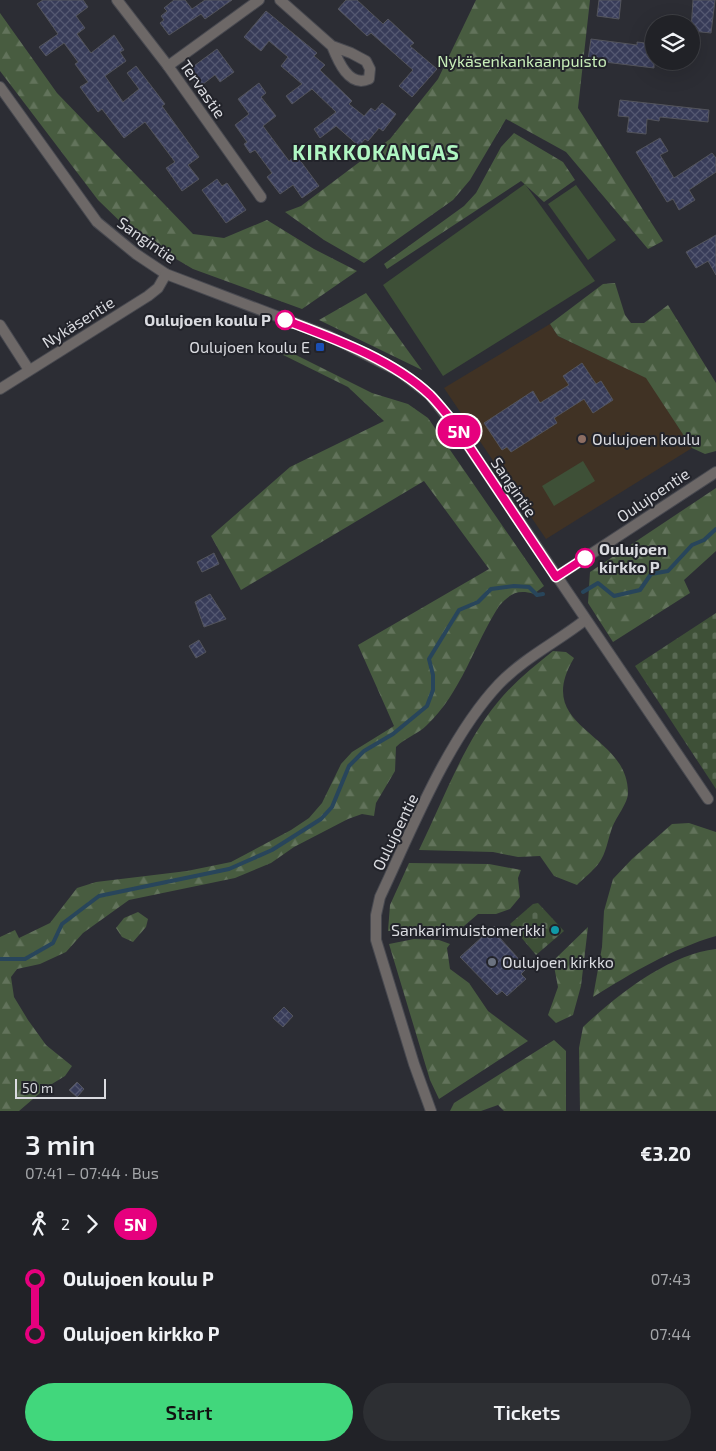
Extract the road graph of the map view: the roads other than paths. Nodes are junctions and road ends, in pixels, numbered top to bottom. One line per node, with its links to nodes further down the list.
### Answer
1 (117, 0): 5 (street, Tervastie)
2 (259, 0): 5 (street)
3 (280, 0): 4 (street)
4 (332, 46)
5 (168, 66): 7 (street, Tervastie)
6 (0, 88): 8 (street, Sangintie)
7 (261, 198)
8 (166, 274): 10 (street, Nykäsentie); 13 (street, Sangintie)
9 (0, 325): 10 (street)
10 (29, 370): 11 (street, Nykäsentie)
11 (0, 389)
12 (716, 472): 13 (street, Oulujoentie)
13 (556, 577): 14 (street, Sangintie)
14 (585, 620): 15 (street, Sangintie); 16 (street, Oulujoentie)
15 (708, 799)
16 (431, 1111)

